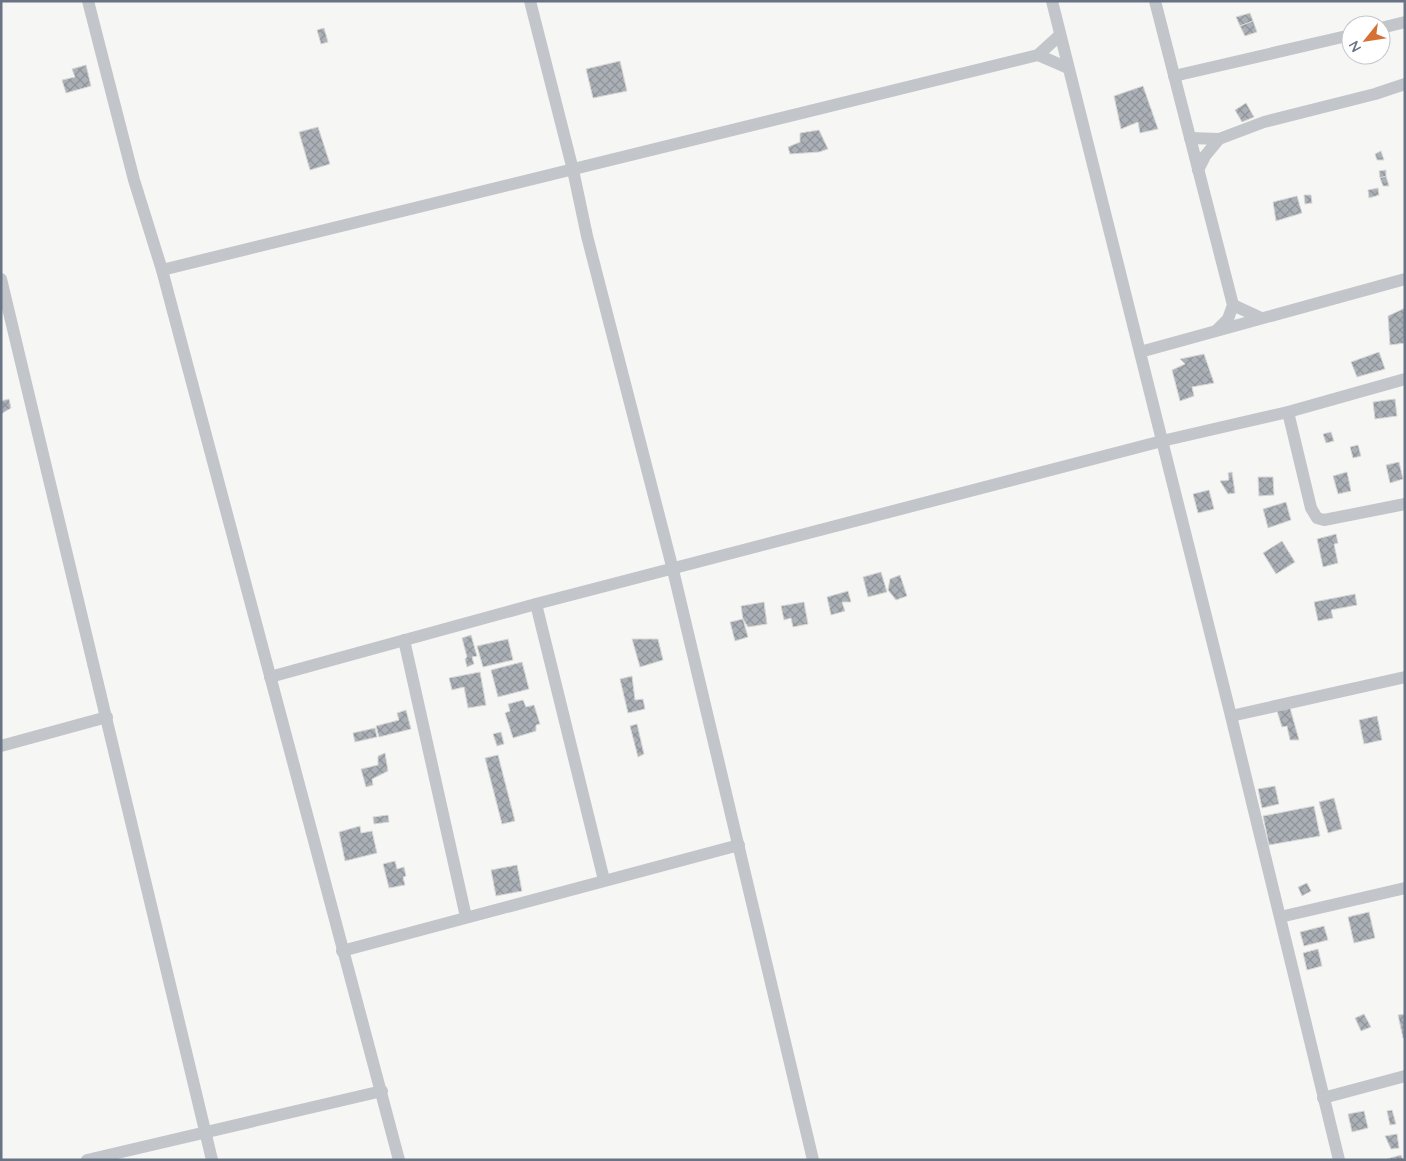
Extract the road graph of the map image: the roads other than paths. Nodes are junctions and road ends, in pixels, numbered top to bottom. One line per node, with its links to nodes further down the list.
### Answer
1 (88, 1): 17 (street)
2 (530, 1): 15 (street)
3 (1052, 1): 7 (street)
4 (1155, 1): 11 (street)
5 (1405, 22): 6 (street)
6 (1391, 26)
7 (1060, 35): 9 (street); 10 (street)
8 (1341, 37): 11 (street)
9 (1038, 55): 10 (street); 15 (street)
10 (1068, 68): 23 (street)
11 (1174, 76): 13 (street)
12 (1405, 84): 14 (street)
13 (1190, 138): 14 (street); 16 (street)
14 (1219, 139): 16 (street)
15 (573, 170): 17 (street); 28 (street)
16 (1198, 170): 20 (street)
17 (162, 270): 31 (street)
18 (1405, 278): 21 (street)
19 (1, 279): 34 (street)
20 (1233, 305): 21 (street); 22 (street)
21 (1261, 318): 22 (street)
22 (1217, 330): 23 (street)
23 (1140, 352): 26 (street)
24 (1405, 379): 25 (street)
25 (1288, 412): 26 (street); 27 (street)
26 (1162, 441): 28 (street); 33 (street)
27 (1405, 504)
28 (673, 570): 29 (street); 36 (street)
29 (536, 604): 30 (street); 37 (street)
30 (404, 640): 31 (street); 39 (street)
31 (270, 677): 41 (street)
32 (1405, 677): 33 (street)
33 (1231, 716): 40 (street)
34 (107, 717): 35 (street); 45 (street)
35 (1, 746)
36 (739, 845): 37 (street); 49 (street)
37 (604, 880): 39 (street)
38 (1405, 888): 40 (street)
39 (466, 917): 41 (street)
40 (1280, 917): 44 (street)
41 (342, 951): 43 (street)
42 (1405, 1076): 44 (street)
43 (382, 1091): 45 (street); 48 (street)
44 (1323, 1098): 50 (street)
45 (206, 1133): 46 (street); 47 (street)
46 (87, 1160)
47 (212, 1160)
48 (399, 1160)
49 (812, 1160)
50 (1339, 1160)

